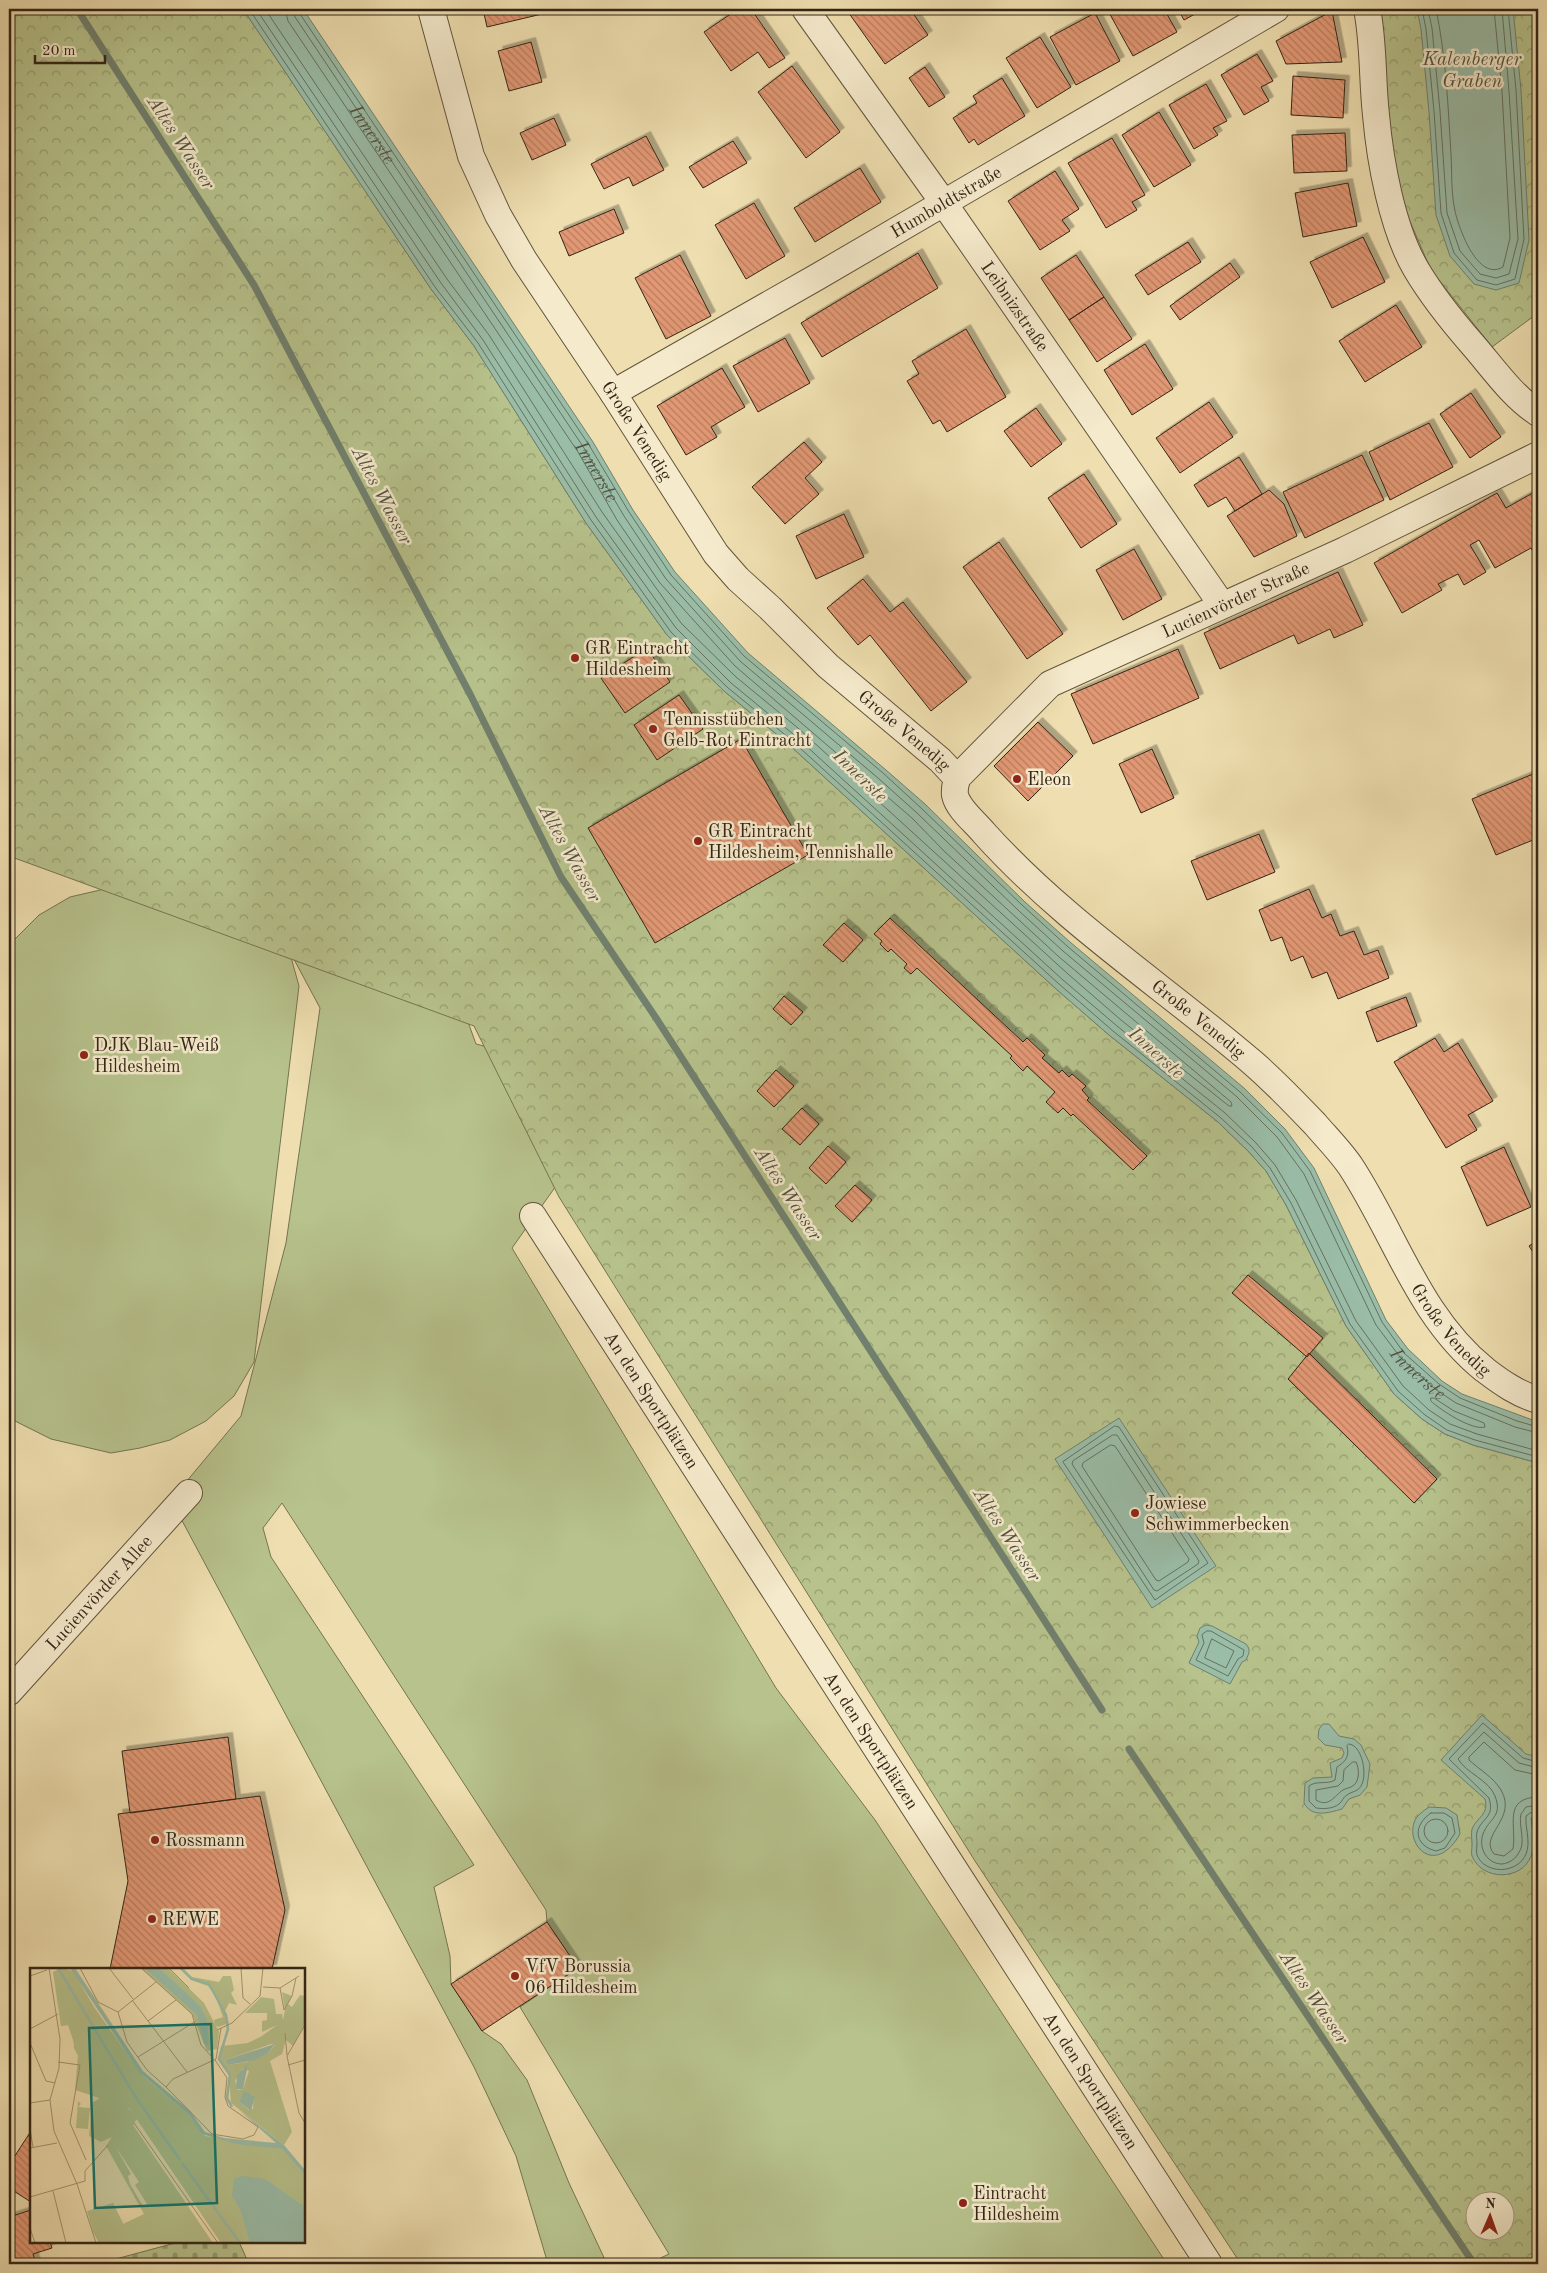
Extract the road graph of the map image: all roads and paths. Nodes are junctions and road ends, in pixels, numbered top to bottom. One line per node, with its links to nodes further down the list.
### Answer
1 (431, 9): 6 (street, Große Venedig)
2 (805, 9): 5 (street, Leibnizstraße)
3 (1276, 9): 5 (street, Humboldtstraße)
4 (1367, 9): 7 (street)
5 (943, 202): 6 (street, Humboldtstraße); 9 (street, Leibnizstraße)
6 (613, 393): 10 (street, Große Venedig)
7 (1538, 413)
8 (1538, 455): 9 (street, Lucienvörder Straße)
9 (1222, 605): 10 (street, Lucienvörder Straße)
10 (957, 778): 12 (street, Große Venedig)
11 (533, 1216): 15 (street, An den Sportplätzen)
12 (1538, 1400)
13 (189, 1493): 14 (street, Lucienvörder Allee)
14 (9, 1692)
15 (1209, 2264)

